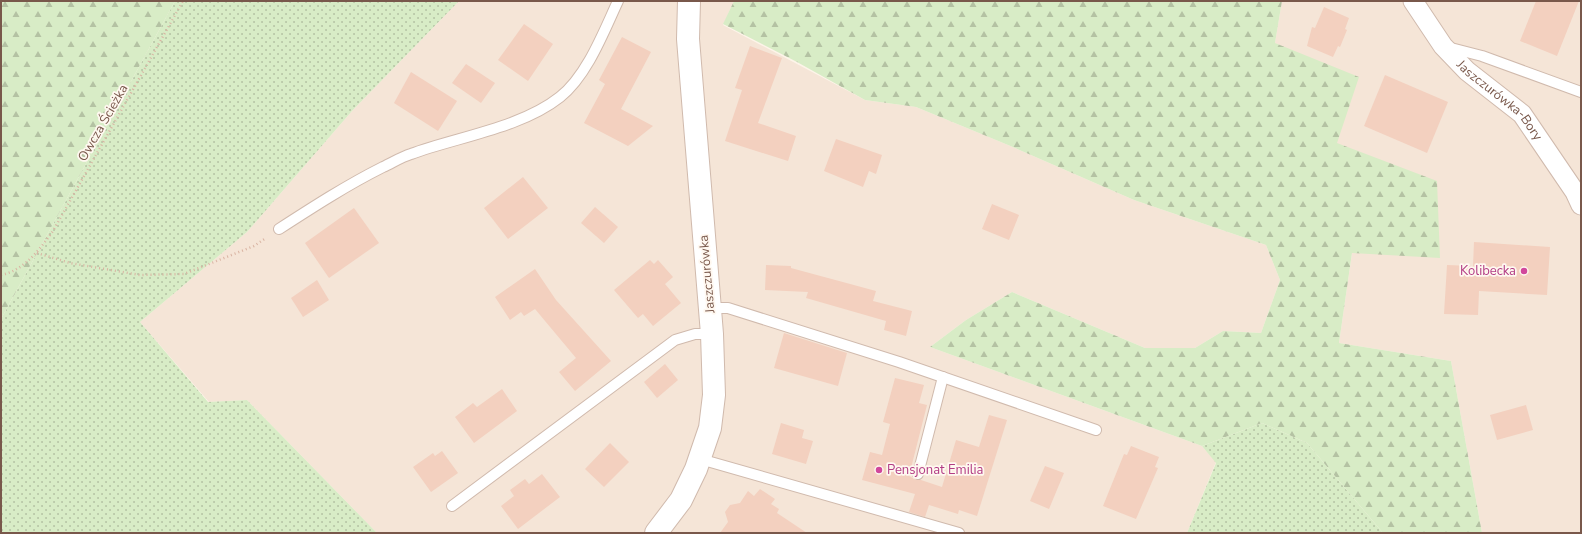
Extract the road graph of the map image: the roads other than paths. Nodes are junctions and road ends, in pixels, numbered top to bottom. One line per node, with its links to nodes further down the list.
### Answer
1 (618, 1): 7 (lane)
2 (689, 1): 8 (street, Jaszczurówka)
3 (1413, 1): 4 (street, Jaszczurówka-Bory)
4 (1443, 46): 5 (lane); 6 (street, Jaszczurówka-Bory)
5 (1581, 92)
6 (1581, 205)
7 (279, 229)
8 (710, 308): 9 (street, Jaszczurówka); 10 (lane)
9 (712, 334): 12 (street, Jaszczurówka); 14 (lane)
10 (943, 377): 11 (lane); 13 (lane)
11 (1096, 430)
12 (700, 459): 15 (street, Jaszczurówka); 16 (lane)
13 (918, 474)
14 (452, 506)
15 (656, 533)
16 (959, 533)

